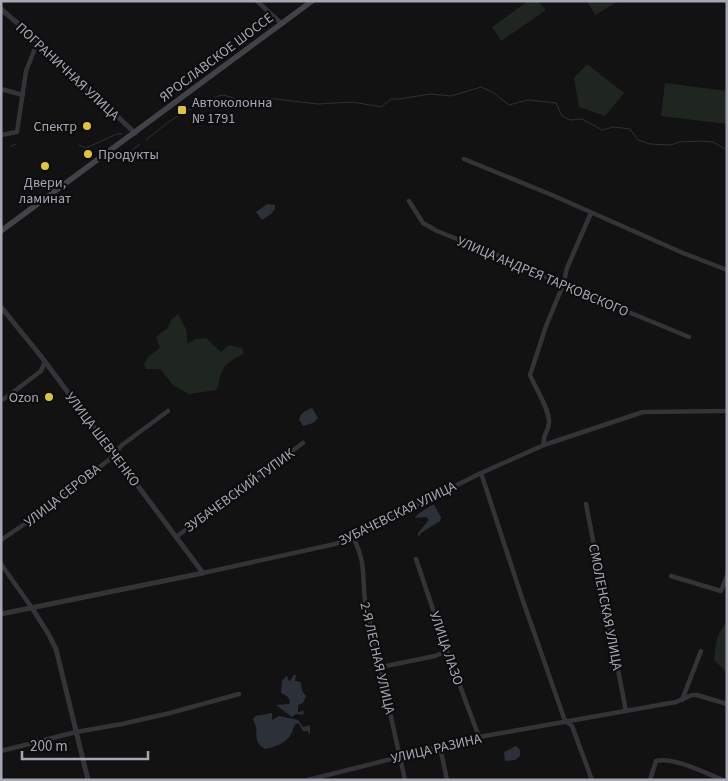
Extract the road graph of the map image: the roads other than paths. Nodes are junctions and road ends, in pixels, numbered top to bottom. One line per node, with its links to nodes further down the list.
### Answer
1 (257, 1): 4 (street)
2 (312, 1): 4 (main road, ЯРОСЛАВСКОЕ ШОССЕ)
3 (1, 9): 5 (street, ПОГРАНИЧНАЯ УЛИЦА)
4 (282, 24): 8 (main road, ЯРОСЛАВСКОЕ ШОССЕ)
5 (38, 41): 7 (street); 8 (street, ПОГРАНИЧНАЯ УЛИЦА)
6 (1, 88): 7 (street)
7 (23, 95): 9 (street)
8 (134, 133): 13 (main road, ЯРОСЛАВСКОЕ ШОССЕ)
9 (1, 135)
10 (464, 159): 12 (street)
11 (409, 201): 15 (street, УЛИЦА АНДРЕЯ ТАРКОВСКОГО)
12 (591, 213): 14 (street); 15 (street)
13 (1, 231)
14 (727, 270)
15 (563, 285): 17 (street, УЛИЦА АНДРЕЯ ТАРКОВСКОГО); 23 (street)
16 (1, 307): 18 (street, УЛИЦА ШЕВЧЕНКО)
17 (689, 337)
18 (45, 362): 19 (street); 24 (street, УЛИЦА ШЕВЧЕНКО)
19 (4, 399)
20 (168, 411): 24 (street, УЛИЦА СЕРОВА)
21 (727, 412): 23 (street, ЗУБАЧЕВСКАЯ УЛИЦА)
22 (303, 443): 27 (street, ЗУБАЧЕВСКИЙ ТУПИК)
23 (544, 445): 25 (street, ЗУБАЧЕВСКАЯ УЛИЦА)
24 (114, 454): 27 (street, УЛИЦА ШЕВЧЕНКО); 29 (street, УЛИЦА СЕРОВА)
25 (481, 473): 28 (street, ЗУБАЧЕВСКАЯ УЛИЦА); 44 (street)
26 (586, 504): 43 (street, СМОЛЕНСКАЯ УЛИЦА)
27 (176, 537): 32 (street, УЛИЦА ШЕВЧЕНКО)
28 (352, 538): 32 (street, ЗУБАЧЕВСКАЯ УЛИЦА); 39 (street, 2-Я ЛЕСНАЯ УЛИЦА)
29 (1, 540)
30 (416, 559): 37 (street, УЛИЦА ЛАЗО)
31 (1, 564): 35 (street)
32 (203, 573): 35 (street, ЗУБАЧЕВСКАЯ УЛИЦА)
33 (671, 576): 34 (street)
34 (727, 576)
35 (32, 608): 36 (street, ЗУБАЧЕВСКАЯ УЛИЦА); 45 (street)
36 (1, 614)
37 (447, 651): 39 (street); 46 (street, УЛИЦА ЛАЗО)
38 (701, 651): 41 (street)
39 (381, 668): 49 (street, 2-Я ЛЕСНАЯ УЛИЦА)
40 (239, 694): 45 (street)
41 (682, 700): 42 (street, УЛИЦА РАЗИНА); 43 (street, УЛИЦА РАЗИНА)
42 (727, 704)
43 (626, 711): 44 (street, УЛИЦА РАЗИНА)
44 (565, 721): 46 (street, УЛИЦА РАЗИНА); 54 (street)
45 (76, 732): 48 (street); 50 (street)
46 (479, 737): 47 (street, УЛИЦА РАЗИНА)
47 (440, 747): 49 (street, УЛИЦА РАЗИНА); 53 (street)
48 (1, 750)
49 (400, 756): 51 (street, УЛИЦА РАЗИНА); 52 (street, 2-Я ЛЕСНАЯ УЛИЦА)
50 (88, 780)
51 (308, 780)
52 (405, 780)
53 (447, 780)
54 (592, 780)
55 (650, 780): 56 (street)
56 (724, 780)

